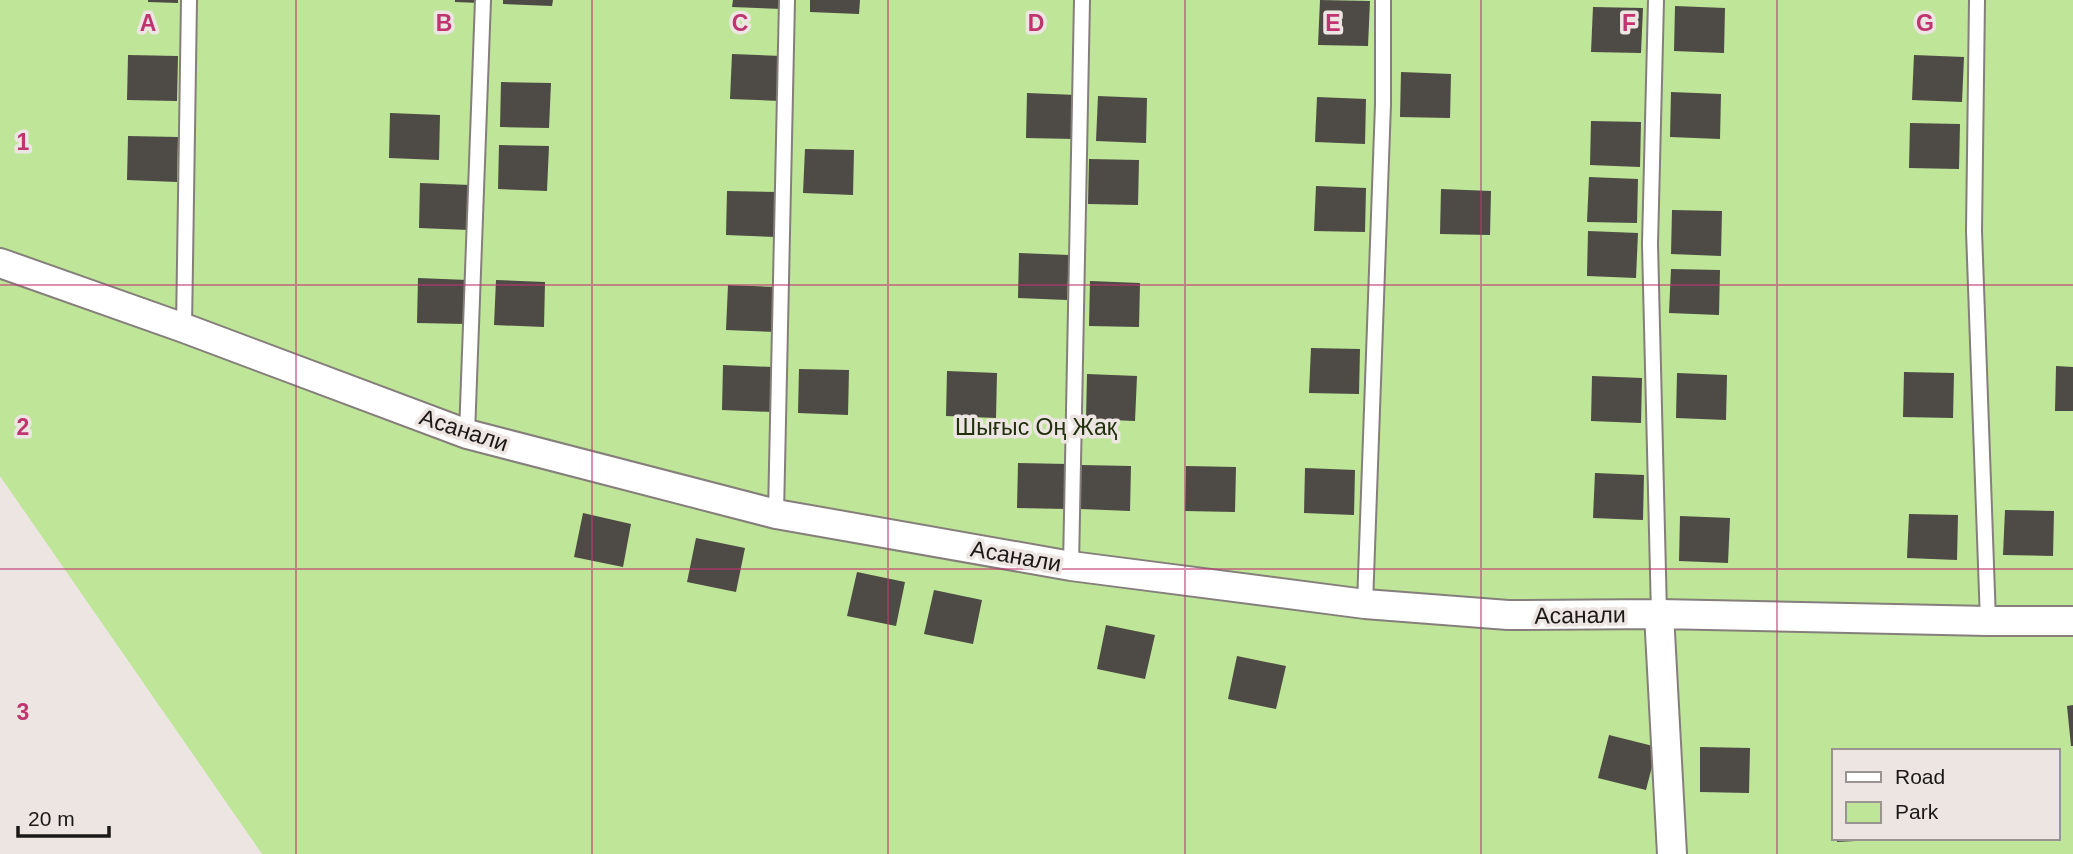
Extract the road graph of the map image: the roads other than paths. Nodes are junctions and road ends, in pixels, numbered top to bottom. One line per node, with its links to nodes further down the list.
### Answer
1 (189, 0): 9 (lane)
2 (483, 0): 10 (lane)
3 (787, 0): 11 (lane)
4 (1082, 0): 12 (lane)
5 (1383, 0): 13 (lane)
6 (1656, 0): 14 (lane)
7 (1977, 0): 15 (lane)
8 (0, 263): 9 (street, Асанали)
9 (184, 328): 10 (street, Асанали)
10 (467, 434): 11 (street, Асанали)
11 (776, 514): 12 (street, Асанали)
12 (1071, 566): 13 (street, Асанали)
13 (1366, 604): 14 (street, Асанали)
14 (1659, 614): 15 (street, Асанали); 17 (street)
15 (1988, 621): 16 (street, Асанали)
16 (2073, 621)
17 (1672, 854)

